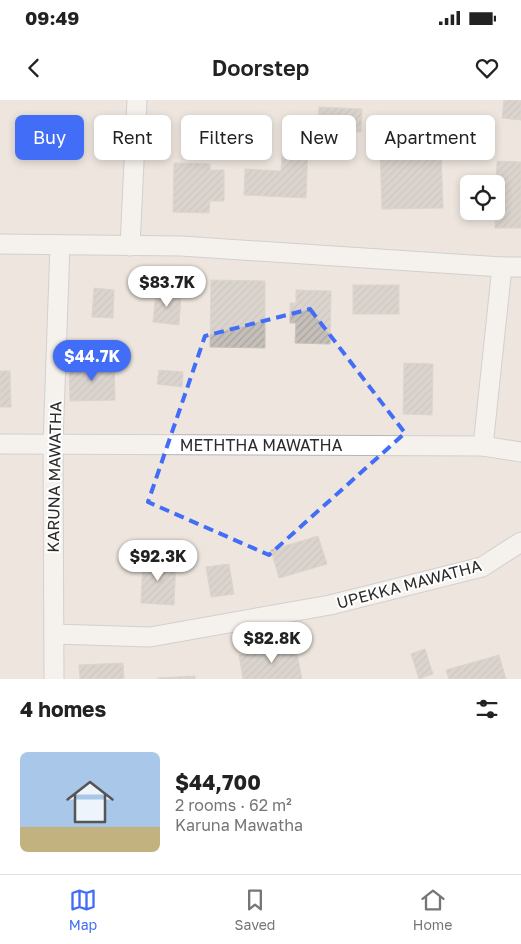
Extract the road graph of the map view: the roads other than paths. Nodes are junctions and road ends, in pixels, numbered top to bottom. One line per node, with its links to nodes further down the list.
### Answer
1 (138, 100): 4 (street)
2 (0, 244): 3 (street)
3 (60, 245): 4 (street); 8 (street, KARUNA MAWATHA)
4 (130, 246): 5 (street)
5 (502, 267): 6 (street); 9 (street)
6 (521, 267)
7 (0, 444): 8 (street, METHTHA MAWATHA)
8 (53, 444): 9 (street, METHTHA MAWATHA); 12 (street, KARUNA MAWATHA)
9 (483, 446): 10 (street, METHTHA MAWATHA)
10 (521, 452)
11 (521, 542): 12 (street, UPEKKA MAWATHA)
12 (54, 634): 13 (street, KARUNA MAWATHA)
13 (54, 679)

